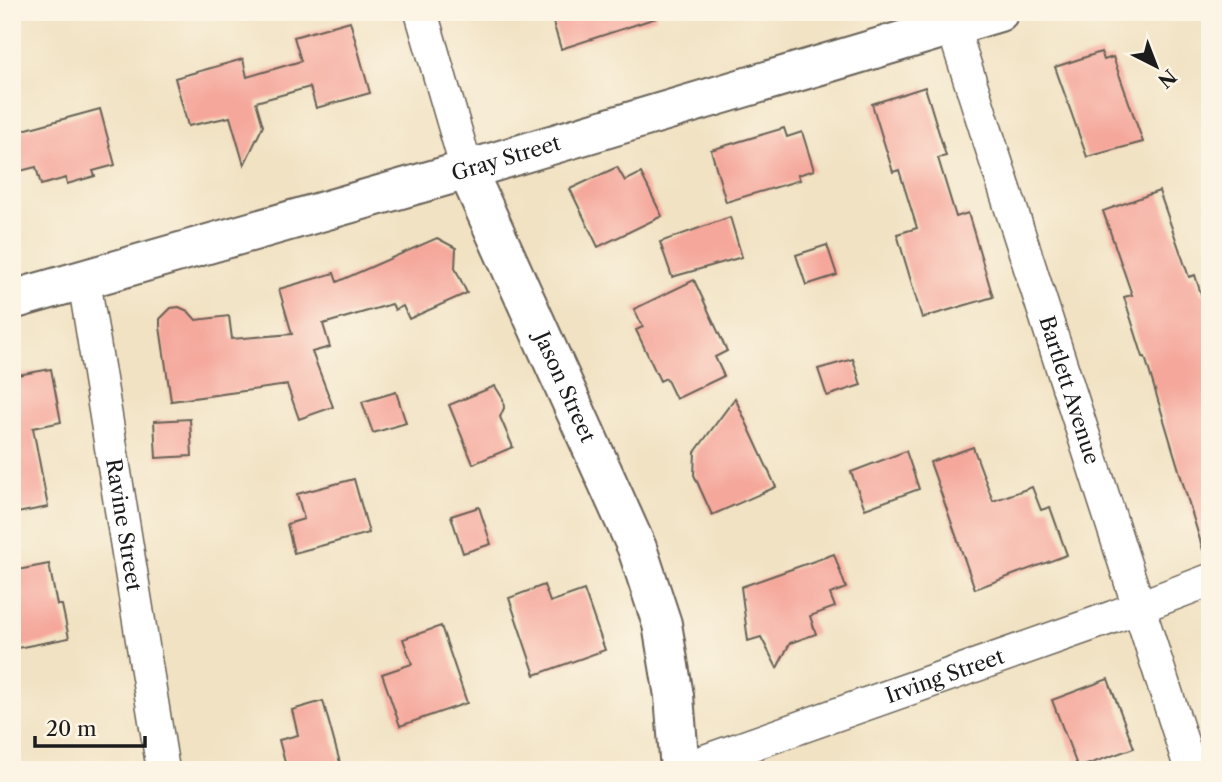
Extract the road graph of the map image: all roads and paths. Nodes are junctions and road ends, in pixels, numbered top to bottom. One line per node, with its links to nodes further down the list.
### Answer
1 (421, 12): 4 (street, Jason Street)
2 (999, 12): 3 (street, Gray Street)
3 (951, 19): 4 (street, Gray Street); 8 (street, Bartlett Avenue)
4 (467, 170): 5 (street, Gray Street); 10 (street, Jason Street)
5 (84, 280): 6 (street, Gray Street); 9 (street, Ravine Street)
6 (12, 300)
7 (1210, 580): 8 (street, Irving Street)
8 (1139, 608): 10 (street, Irving Street); 11 (street, Bartlett Avenue)
9 (163, 770)
10 (680, 770)
11 (1191, 770)

